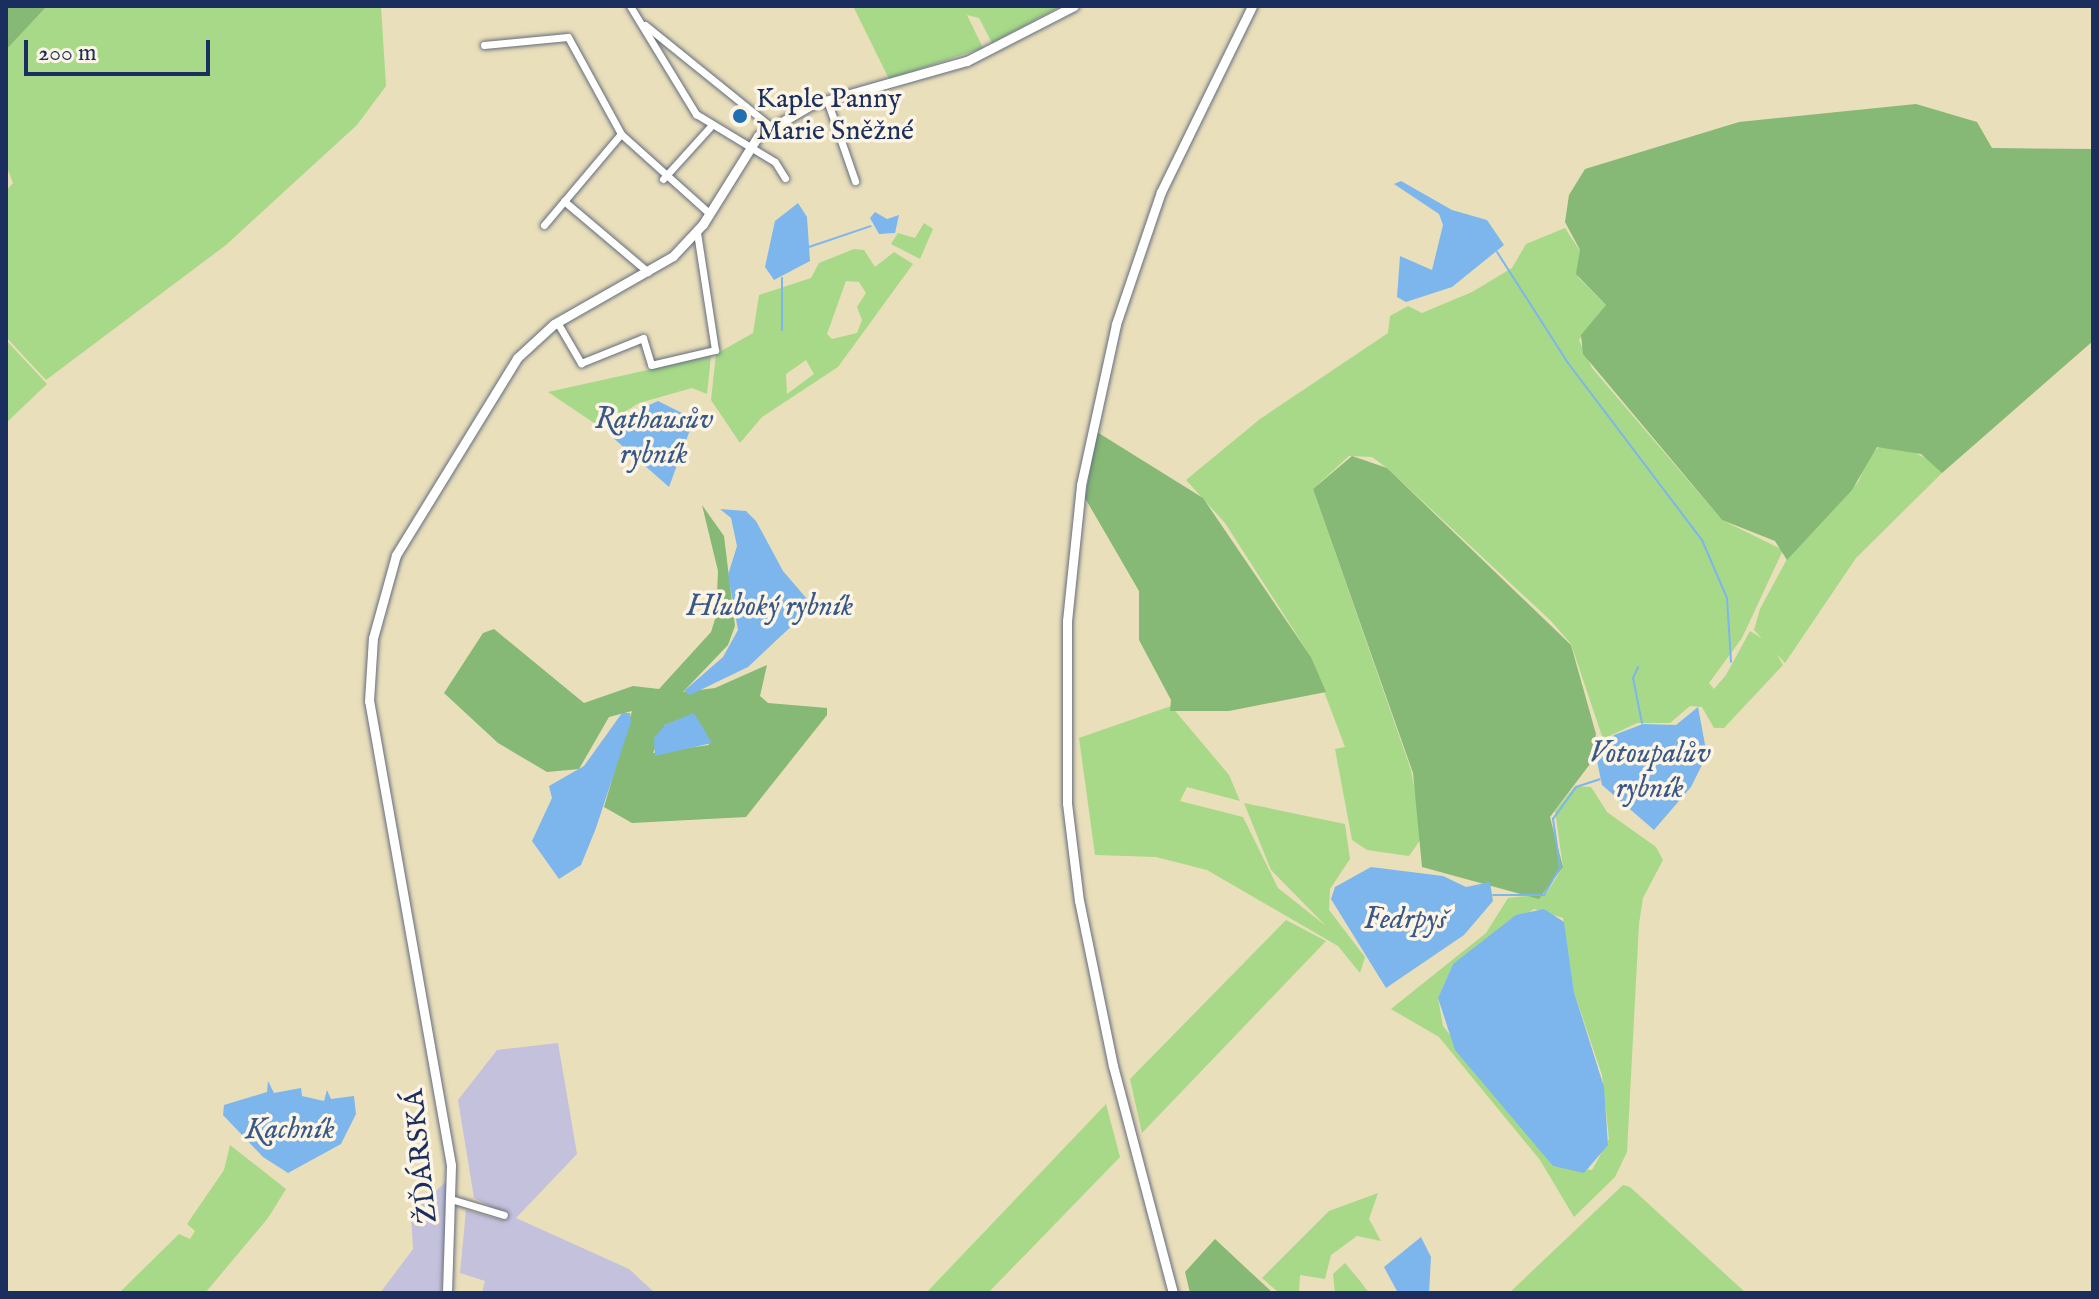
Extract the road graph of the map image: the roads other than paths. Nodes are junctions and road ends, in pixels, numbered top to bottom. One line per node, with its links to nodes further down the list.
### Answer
1 (630, 6): 4 (street)
2 (1074, 6): 6 (street, ŽĎÁRSKÁ)
3 (1252, 6): 23 (street)
4 (643, 23): 7 (street); 8 (street)
5 (484, 45): 9 (street)
6 (827, 100): 7 (street, ŽĎÁRSKÁ); 13 (street)
7 (770, 126): 10 (street, ŽĎÁRSKÁ)
8 (710, 127): 10 (street); 12 (street)
9 (621, 134): 12 (street); 14 (street)
10 (746, 149): 11 (street); 15 (street, ŽĎÁRSKÁ)
11 (785, 178)
12 (663, 179): 15 (street)
13 (855, 181)
14 (564, 201): 16 (street); 18 (street)
15 (709, 213): 17 (street, ŽĎÁRSKÁ)
16 (544, 225)
17 (697, 232): 18 (street, ŽĎÁRSKÁ); 19 (street)
18 (648, 272): 19 (street, ŽĎÁRSKÁ)
19 (557, 322): 20 (street, ŽĎÁRSKÁ)
20 (454, 1200): 21 (street); 22 (street, ŽĎÁRSKÁ)
21 (504, 1215)
22 (447, 1293)
23 (1173, 1293)

